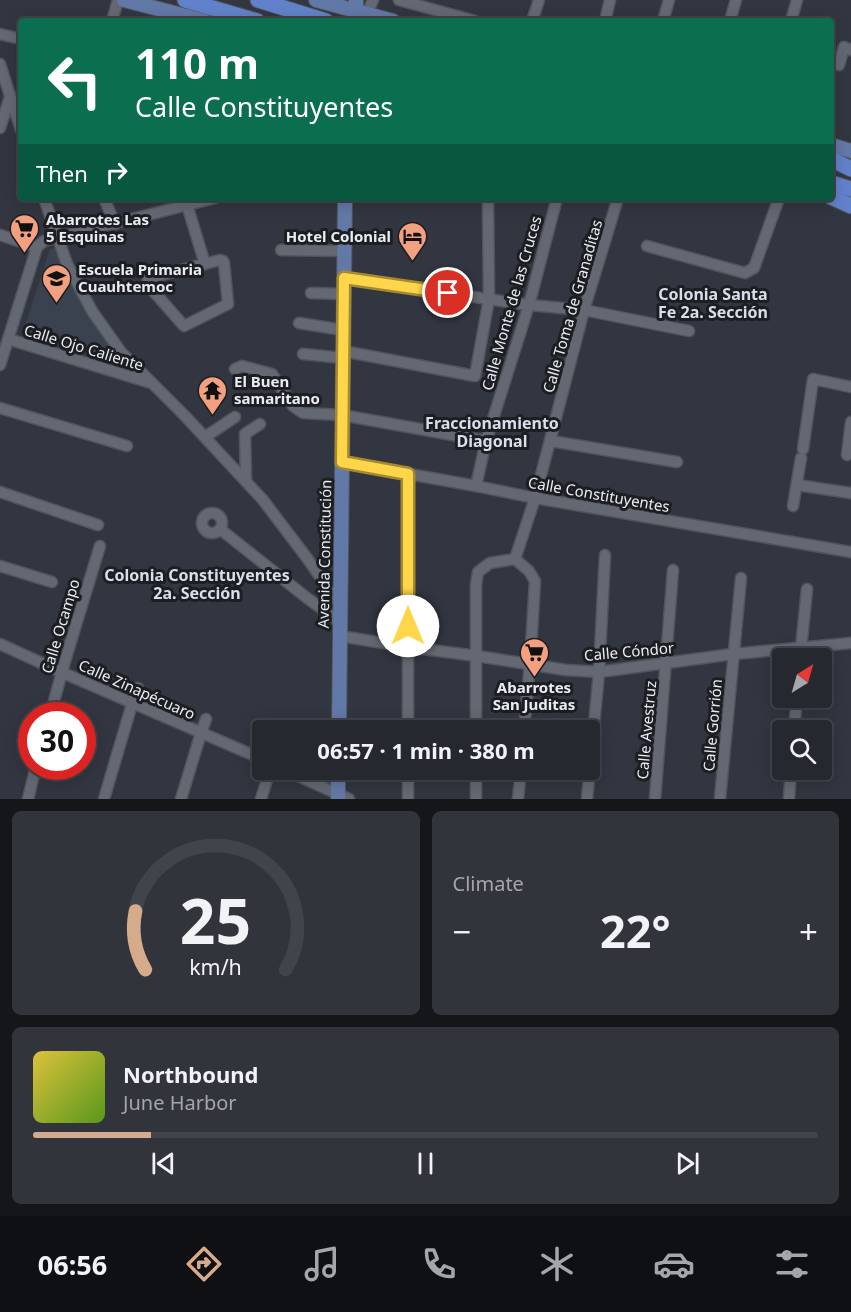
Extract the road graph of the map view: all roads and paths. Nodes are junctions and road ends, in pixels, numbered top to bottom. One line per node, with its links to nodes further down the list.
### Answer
1 (118, 0): 15 (street)
2 (124, 0): 14 (main road)
3 (185, 0): 14 (highway)
4 (258, 0): 17 (highway)
5 (316, 0): 13 (main road)
6 (373, 0): 13 (street)
7 (399, 0): 19 (street)
8 (539, 0): 20 (street)
9 (610, 0): 21 (street)
10 (669, 0): 22 (street)
11 (736, 0): 23 (street)
12 (797, 0): 24 (street)
13 (357, 11): 18 (main road)
14 (208, 14): 16 (highway)
15 (113, 18)
16 (236, 18)
17 (316, 18)
18 (344, 18)
19 (464, 18)
20 (533, 18)
21 (606, 18)
22 (664, 18)
23 (731, 18)
24 (792, 18)
25 (0, 34): 26 (street)
26 (18, 38)
27 (851, 50): 29 (street)
28 (0, 64): 30 (street)
29 (839, 64)
30 (10, 97): 31 (street); 32 (street)
31 (18, 121)
32 (0, 129)
33 (834, 146): 34 (main road)
34 (851, 151)
35 (834, 162): 36 (highway)
36 (851, 169)
37 (834, 184): 38 (highway)
38 (851, 189)
39 (834, 198): 50 (highway)
40 (45, 201): 54 (street)
41 (105, 201): 51 (street)
42 (185, 201): 51 (street); 59 (street)
43 (338, 201): 52 (street)
44 (345, 201): 52 (main road, Avenida Constitución)
45 (488, 201): 63 (street)
46 (556, 201): 64 (street, Calle Monte de las Cruces)
47 (617, 201): 65 (street, Calle Toma de Granaditas)
48 (778, 201): 55 (street)
49 (833, 201): 50 (main road)
50 (851, 206)
51 (115, 224): 54 (street)
52 (344, 225): 58 (main road, Avenida Constitución)
53 (0, 235): 56 (street)
54 (58, 238): 56 (street); 74 (street)
55 (647, 246)
56 (37, 247): 69 (street)
57 (280, 250): 58 (street)
58 (344, 251): 60 (main road, Avenida Constitución)
59 (205, 264): 59 (street)
60 (344, 278): 62 (main road, Avenida Constitución); 63 (street)
61 (311, 293): 62 (street)
62 (344, 294): 67 (main road, Avenida Constitución)
63 (489, 299): 64 (street); 71 (street)
64 (529, 305): 65 (street); 82 (street, Calle Monte de las Cruces)
65 (584, 310): 68 (street); 83 (street, Calle Toma de Granaditas)
66 (299, 323): 67 (street)
67 (343, 330): 71 (main road, Avenida Constitución)
68 (689, 332)
69 (8, 339): 72 (street); 74 (street, Calle Ojo Caliente)
70 (303, 354): 71 (street)
71 (343, 355): 77 (main road, Avenida Constitución)
72 (0, 365)
73 (235, 369): 77 (street)
74 (152, 383): 81 (street)
75 (851, 387): 90 (street)
76 (0, 408): 84 (street)
77 (342, 415): 82 (street); 86 (main road, Avenida Constitución)
78 (235, 417): 81 (street)
79 (851, 422): 85 (street)
80 (260, 424): 89 (street)
81 (205, 437): 89 (street)
82 (486, 441): 91 (street, Calle Monte de las Cruces)
83 (550, 441): 87 (street); 94 (street, Calle Toma de Granaditas)
84 (127, 446)
85 (846, 455)
86 (342, 462): 88 (street, Calle Constituyentes); 107 (main road, Avenida Constitución)
87 (677, 462)
88 (408, 474): 91 (street, Calle Constituyentes); 111 (street)
89 (246, 480): 107 (street)
90 (797, 485): 93 (street); 95 (street)
91 (476, 486): 94 (street, Calle Constituyentes)
92 (0, 492): 96 (street)
93 (851, 493)
94 (535, 498): 99 (street, Calle Constituyentes); 101 (street, Calle Toma de Granaditas)
95 (793, 506)
96 (98, 525)
97 (219, 529): 108 (street)
98 (100, 546): 119 (street, Calle Ocampo)
99 (851, 552)
100 (605, 555): 120 (street)
101 (514, 560): 116 (street); 117 (street)
102 (0, 566): 105 (street)
103 (673, 570): 118 (street, Calle Avestruz)
104 (741, 579): 115 (street, Calle Gorrión)
105 (52, 582)
106 (807, 589): 112 (street)
107 (340, 605): 108 (main road, Avenida Constitución)
108 (340, 629): 111 (street, Calle Cóndor); 125 (main road, Avenida Constitución)
109 (851, 643): 113 (street, Calle Cóndor)
110 (0, 644): 119 (street, Calle Zinapécuaro)
111 (408, 647): 116 (street, Calle Cóndor); 126 (street)
112 (801, 648)
113 (826, 648)
114 (772, 653): 115 (street, Calle Cóndor)
115 (733, 654): 118 (street, Calle Cóndor); 149 (street, Calle Gorrión)
116 (477, 656): 117 (street, Calle Cóndor); 127 (street)
117 (530, 664): 120 (street, Calle Cóndor); 128 (street)
118 (666, 664): 120 (street, Calle Cóndor); 148 (street, Calle Avestruz)
119 (61, 672): 122 (street, Calle Ocampo); 123 (street, Calle Zinapécuaro)
120 (599, 672): 147 (street)
121 (138, 688): 123 (street)
122 (54, 702)
123 (132, 704): 129 (street, Calle Zinapécuaro); 141 (street)
124 (206, 719): 129 (street)
125 (339, 720)
126 (408, 720)
127 (476, 720)
128 (525, 720)
129 (201, 733): 130 (street, Calle Zinapécuaro); 142 (street)
130 (252, 755)
131 (33, 780): 140 (street)
132 (267, 780): 143 (street)
133 (306, 780): 139 (street)
134 (339, 780): 139 (main road)
135 (408, 780): 144 (street)
136 (476, 780): 145 (street)
137 (520, 780): 146 (street)
138 (790, 780): 150 (street)
139 (342, 797)
140 (28, 799)
141 (104, 799)
142 (181, 799)
143 (261, 799)
144 (408, 799)
145 (476, 799)
146 (518, 799)
147 (587, 799)
148 (655, 799)
149 (720, 799)
150 (789, 799)

